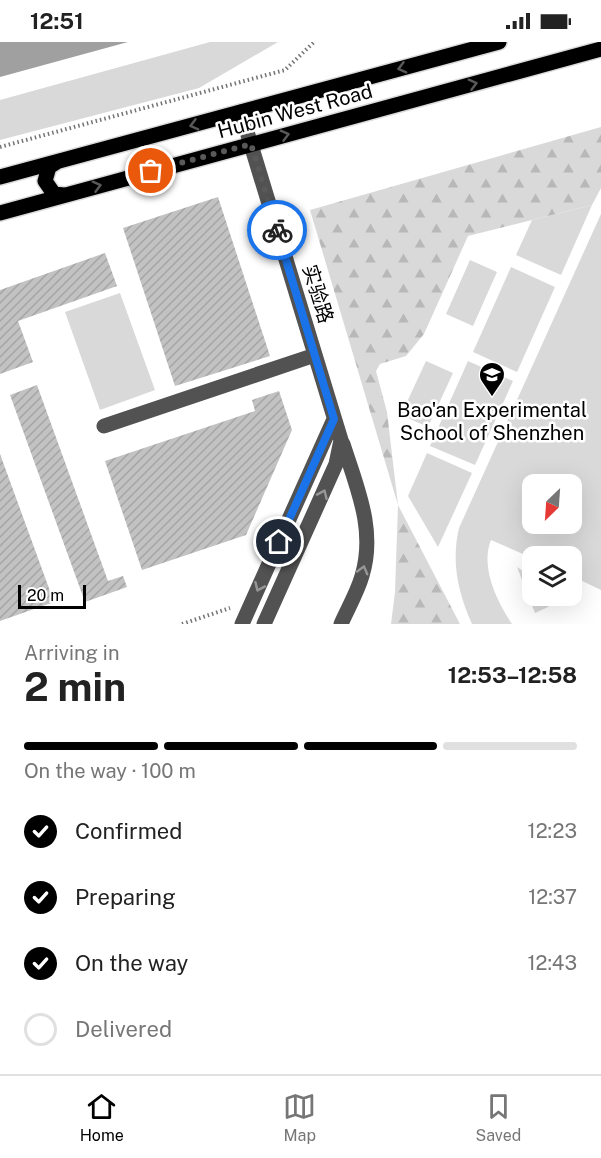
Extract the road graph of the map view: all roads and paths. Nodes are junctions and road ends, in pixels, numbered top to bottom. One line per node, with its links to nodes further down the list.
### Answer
1 (314, 42): 6 (path)
2 (499, 42): 4 (main road, Hubin West Road, one-way to 4)
3 (601, 49): 5 (main road, Hubin West Road, one-way to 3)
4 (241, 112): 5 (street, 实验路); 7 (main road, Hubin West Road, one-way to 7)
5 (251, 144): 9 (main road, Hubin West Road, one-way to 5); 11 (street, 实验路)
6 (0, 147)
7 (57, 162): 8 (main road, Hubin West Road); 9 (main road)
8 (0, 177)
9 (64, 195): 10 (main road, Hubin West Road)
10 (0, 213)
11 (315, 355): 12 (street, 实验路); 13 (street)
12 (334, 419): 14 (street, 实验路); 17 (street, one-way to 17)
13 (104, 426)
14 (341, 440): 18 (street, one-way to 14); 19 (street, 实验路, one-way to 14)
15 (231, 608): 16 (path)
16 (182, 624)
17 (242, 624)
18 (264, 624)
19 (341, 624)

